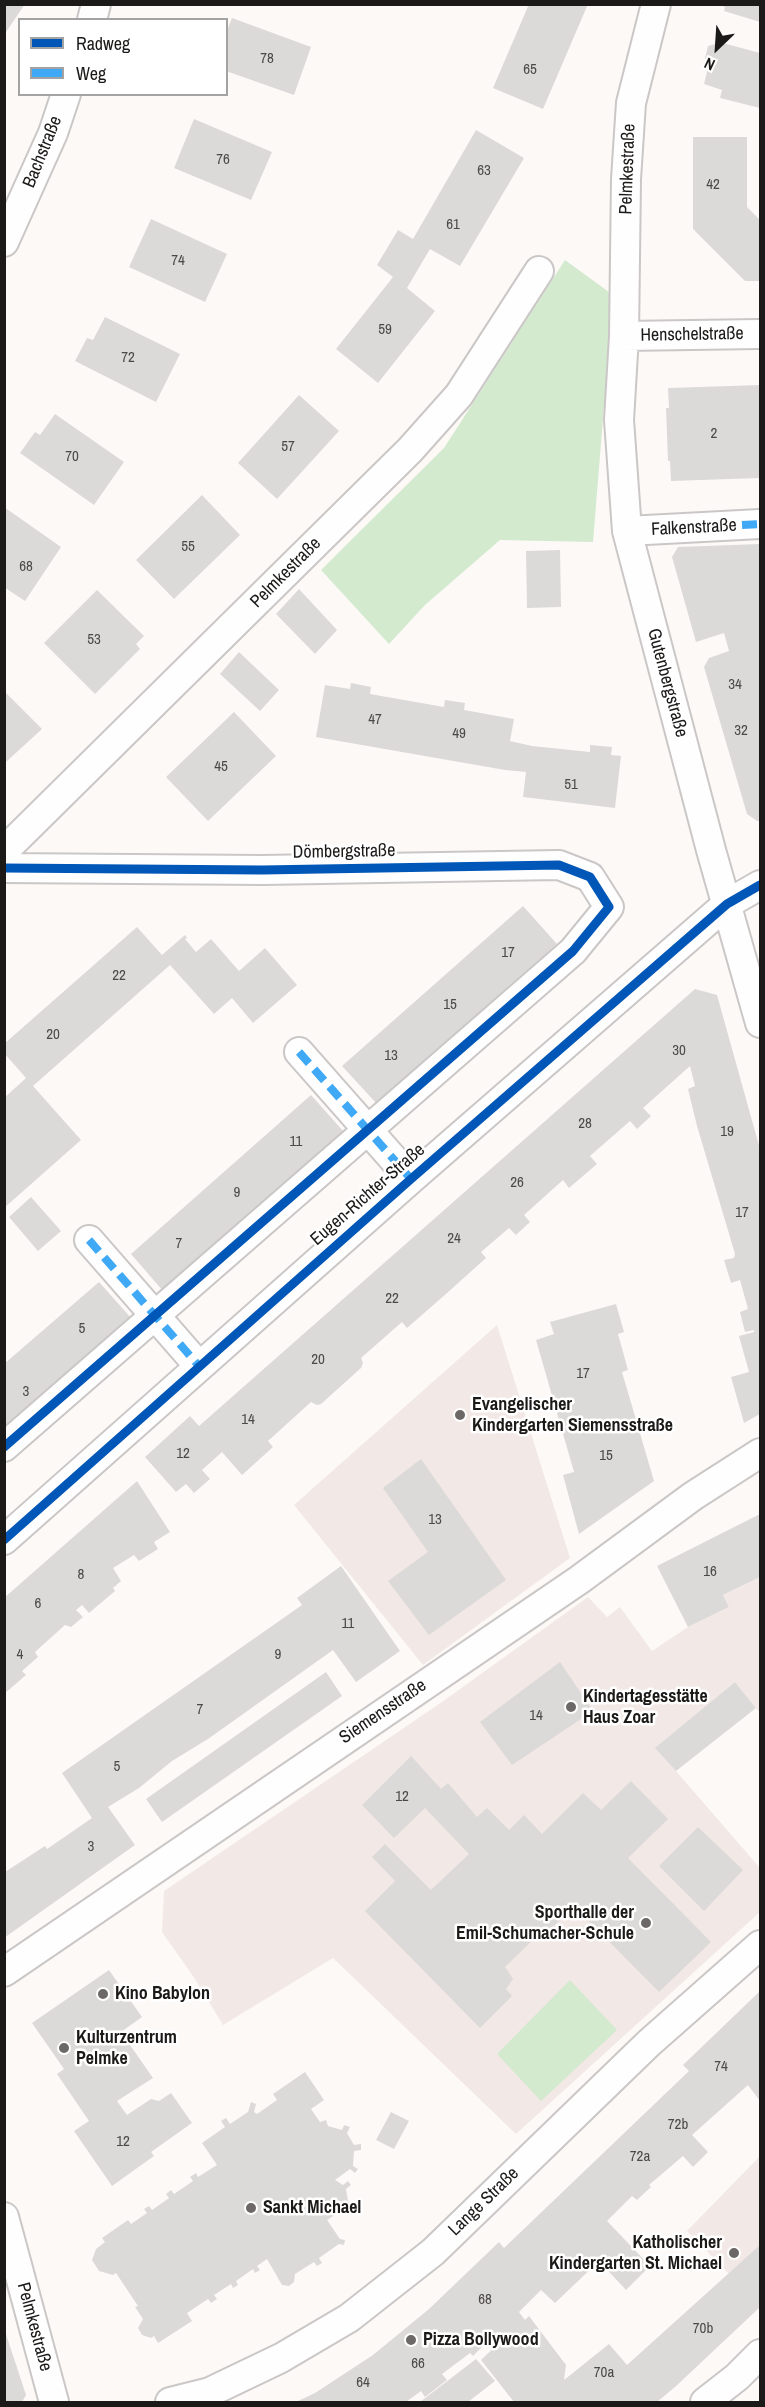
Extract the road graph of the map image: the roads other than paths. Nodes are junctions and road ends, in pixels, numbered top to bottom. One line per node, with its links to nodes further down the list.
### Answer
1 (656, 4): 6 (street, Pelmkestraße)
2 (65, 96): 3 (street, Bachstraße)
3 (4, 242)
4 (539, 271): 9 (street, Pelmkestraße)
5 (760, 334): 6 (street, Henschelstraße)
6 (624, 336): 8 (street, Gutenbergstraße)
7 (752, 525): 8 (street, Falkenstraße)
8 (627, 531): 12 (street, Gutenbergstraße)
9 (4, 851)
10 (4, 868): 15 (street, Dömbergstraße)
11 (760, 885): 12 (street, Eugen-Richter-Straße)
12 (727, 904): 13 (street, Gutenbergstraße); 16 (street, Eugen-Richter-Straße)
13 (760, 1023)
14 (299, 1052): 15 (street, Eugen-Richter-Straße)
15 (369, 1131): 16 (street, Eugen-Richter-Straße); 18 (street)
16 (411, 1179): 19 (street, Eugen-Richter-Straße)
17 (89, 1240): 18 (street)
18 (155, 1317): 19 (street); 20 (street)
19 (200, 1366): 22 (street, Eugen-Richter-Straße)
20 (4, 1447)
21 (760, 1453): 24 (street, Siemensstraße)
22 (4, 1540)
23 (760, 1945): 28 (street, Lange Straße)
24 (4, 1972)
25 (4, 2217): 27 (street, Pelmkestraße)
26 (760, 2354): 29 (street)
27 (54, 2403)
28 (170, 2403)
29 (705, 2403)

